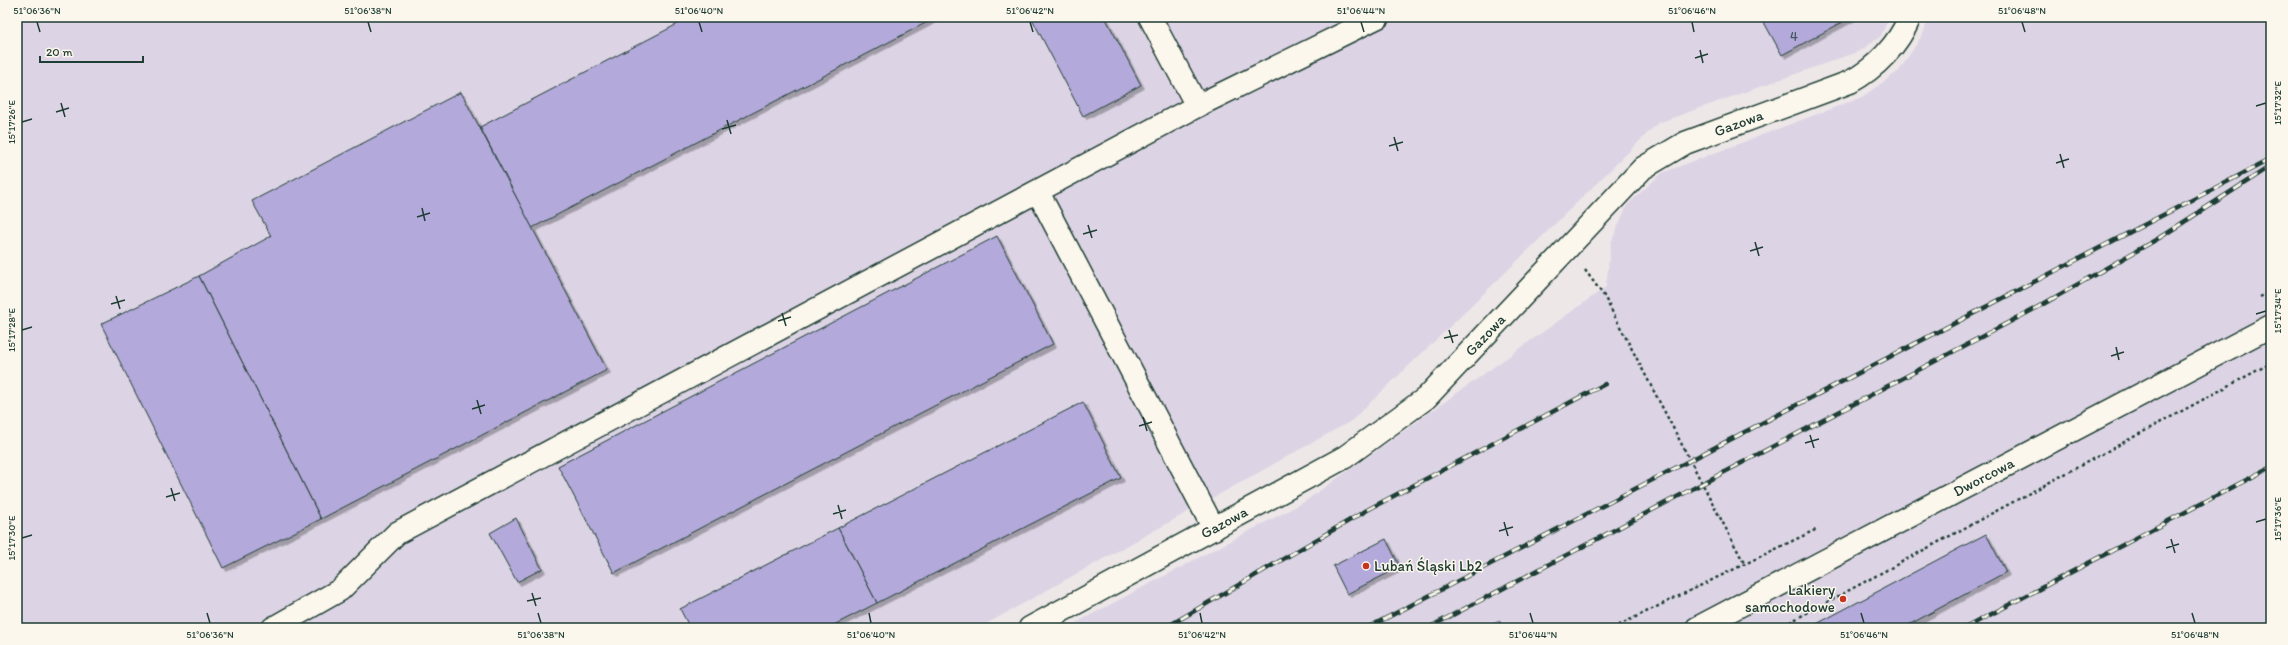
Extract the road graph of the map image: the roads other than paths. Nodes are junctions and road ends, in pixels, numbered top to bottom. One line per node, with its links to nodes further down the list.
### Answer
1 (1150, 17): 4 (street)
2 (1378, 17): 4 (street)
3 (1910, 17): 7 (street, Gazowa)
4 (1197, 106): 5 (street)
5 (1038, 192): 7 (street); 8 (street)
6 (2271, 326): 10 (street, Dworcowa)
7 (1214, 529): 9 (street, Gazowa)
8 (274, 628)
9 (1030, 628)
10 (1697, 628)

